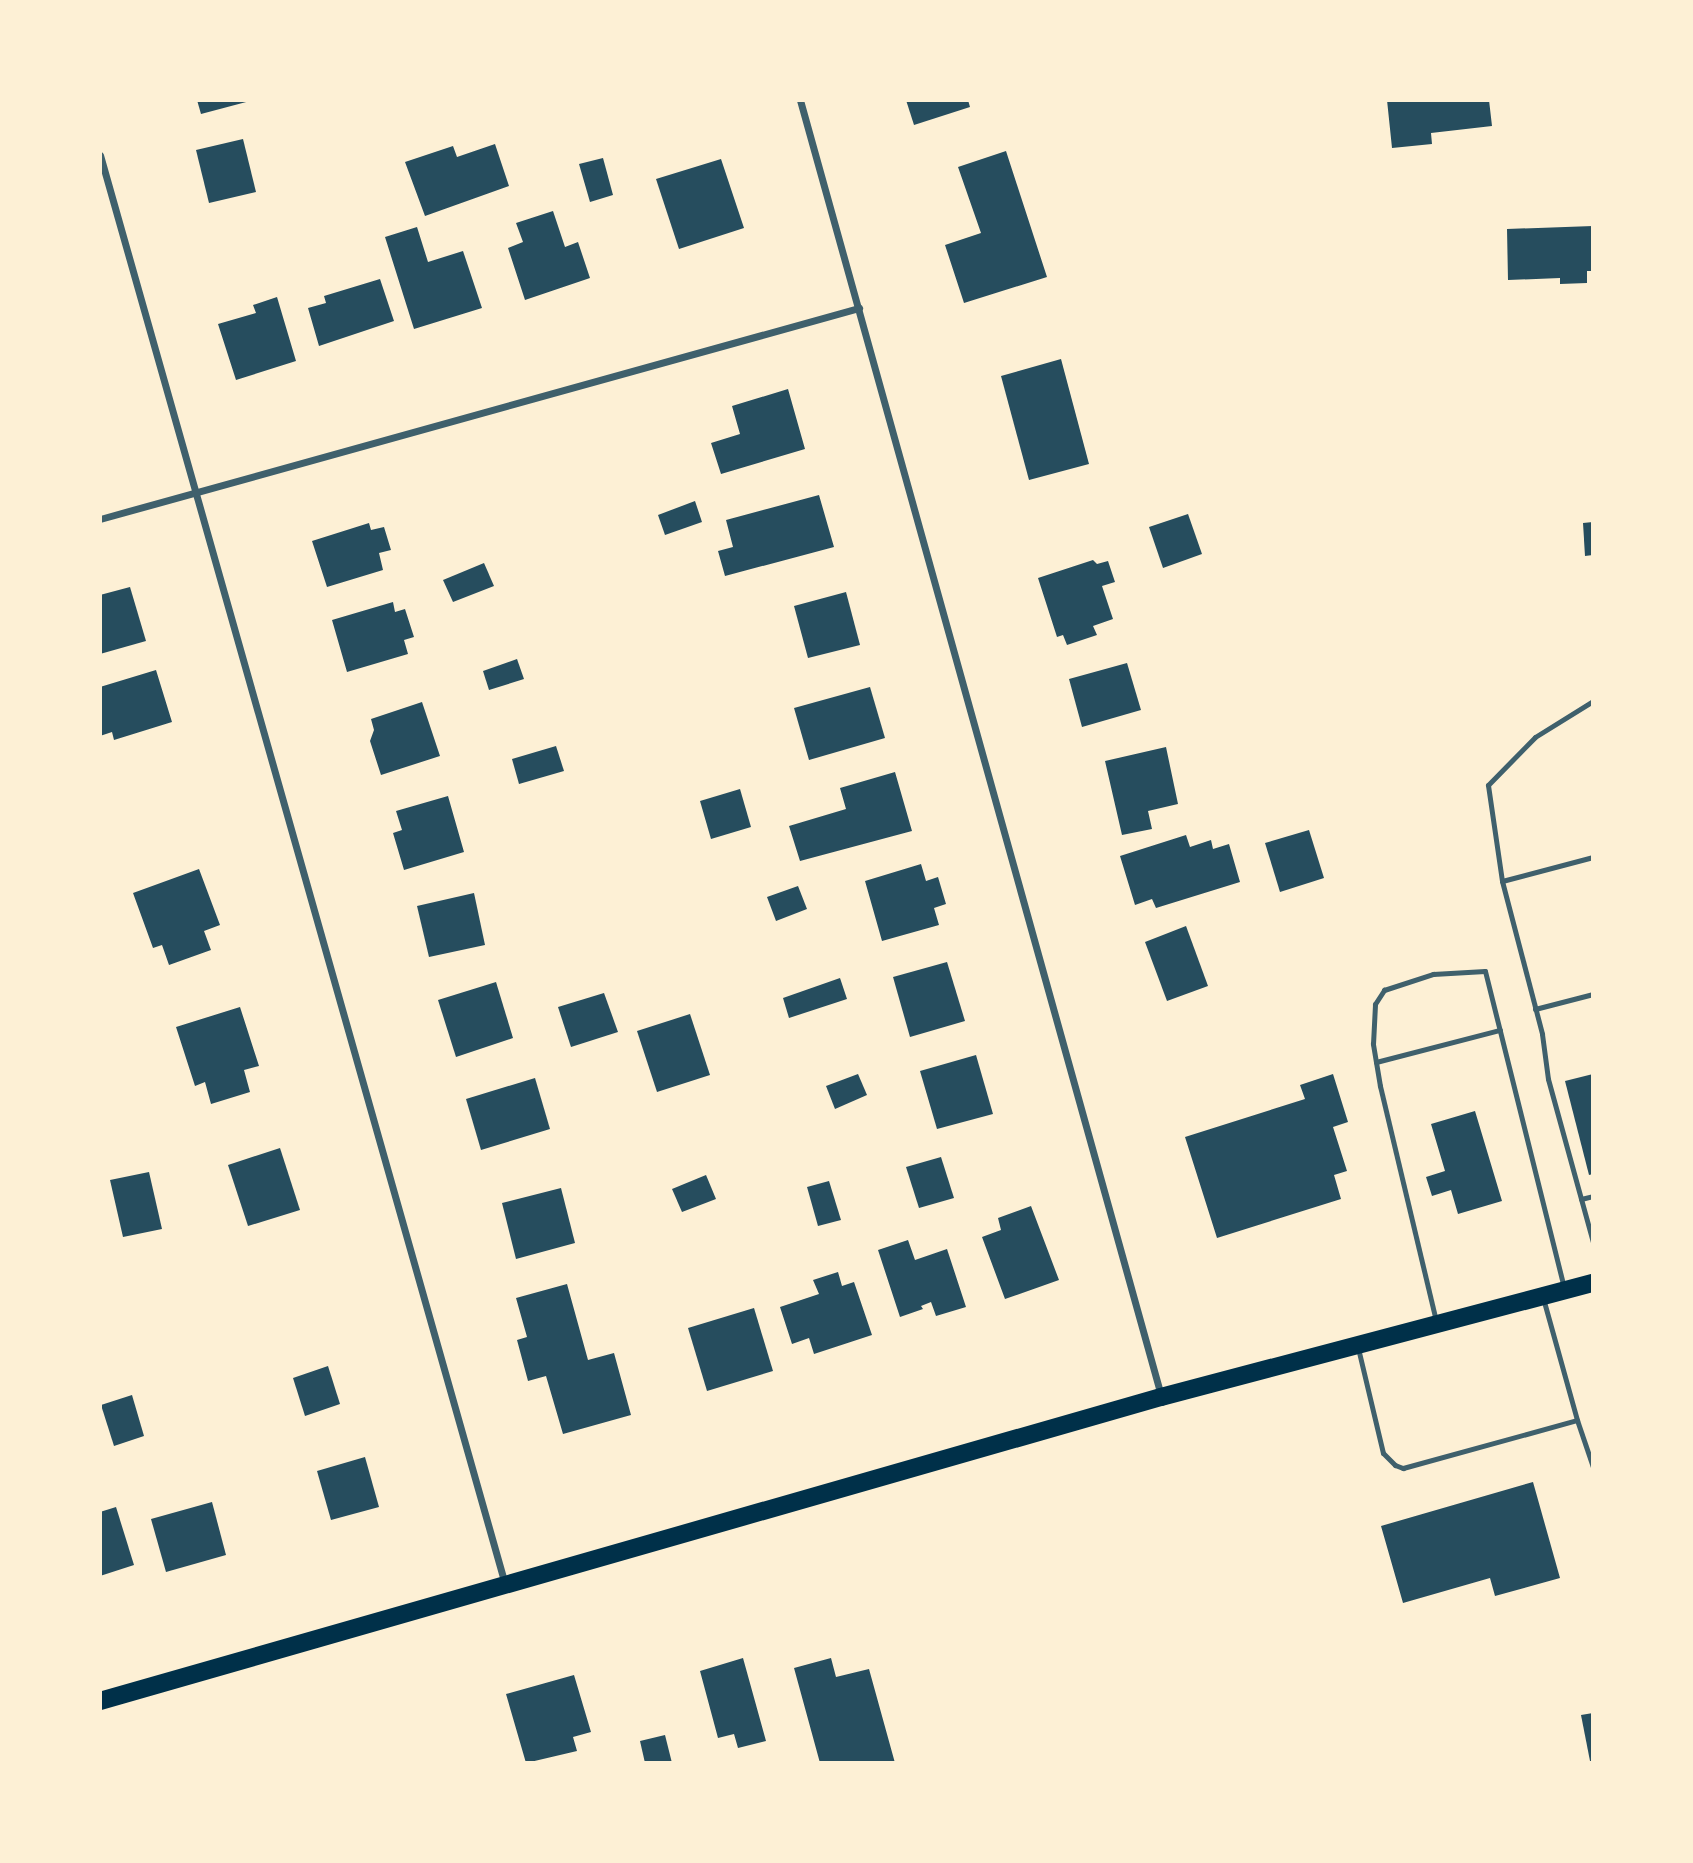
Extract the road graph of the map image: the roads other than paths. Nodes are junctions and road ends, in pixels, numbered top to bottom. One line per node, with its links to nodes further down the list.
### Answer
1 (800, 100): 3 (street)
2 (100, 155): 4 (street)
3 (859, 308): 4 (street); 21 (street)
4 (193, 493): 5 (street); 24 (street)
5 (100, 519)
6 (1593, 701): 8 (lane)
7 (1593, 856): 8 (lane)
8 (1503, 881): 10 (lane)
9 (1593, 994): 10 (lane)
10 (1535, 1009): 14 (lane)
11 (1500, 1030): 12 (lane); 12 (lane); 17 (lane)
12 (1376, 1062): 19 (lane)
13 (1593, 1196): 14 (lane)
14 (1581, 1199): 15 (lane)
15 (1593, 1242)
16 (1593, 1283): 17 (main road)
17 (1565, 1291): 18 (main road)
18 (1543, 1298): 19 (main road); 22 (lane)
19 (1437, 1324): 20 (main road)
20 (1357, 1345): 21 (main road); 22 (lane)
21 (1161, 1397): 24 (main road)
22 (1577, 1420): 23 (lane)
23 (1593, 1467)
24 (506, 1585): 25 (main road)
25 (100, 1701)

